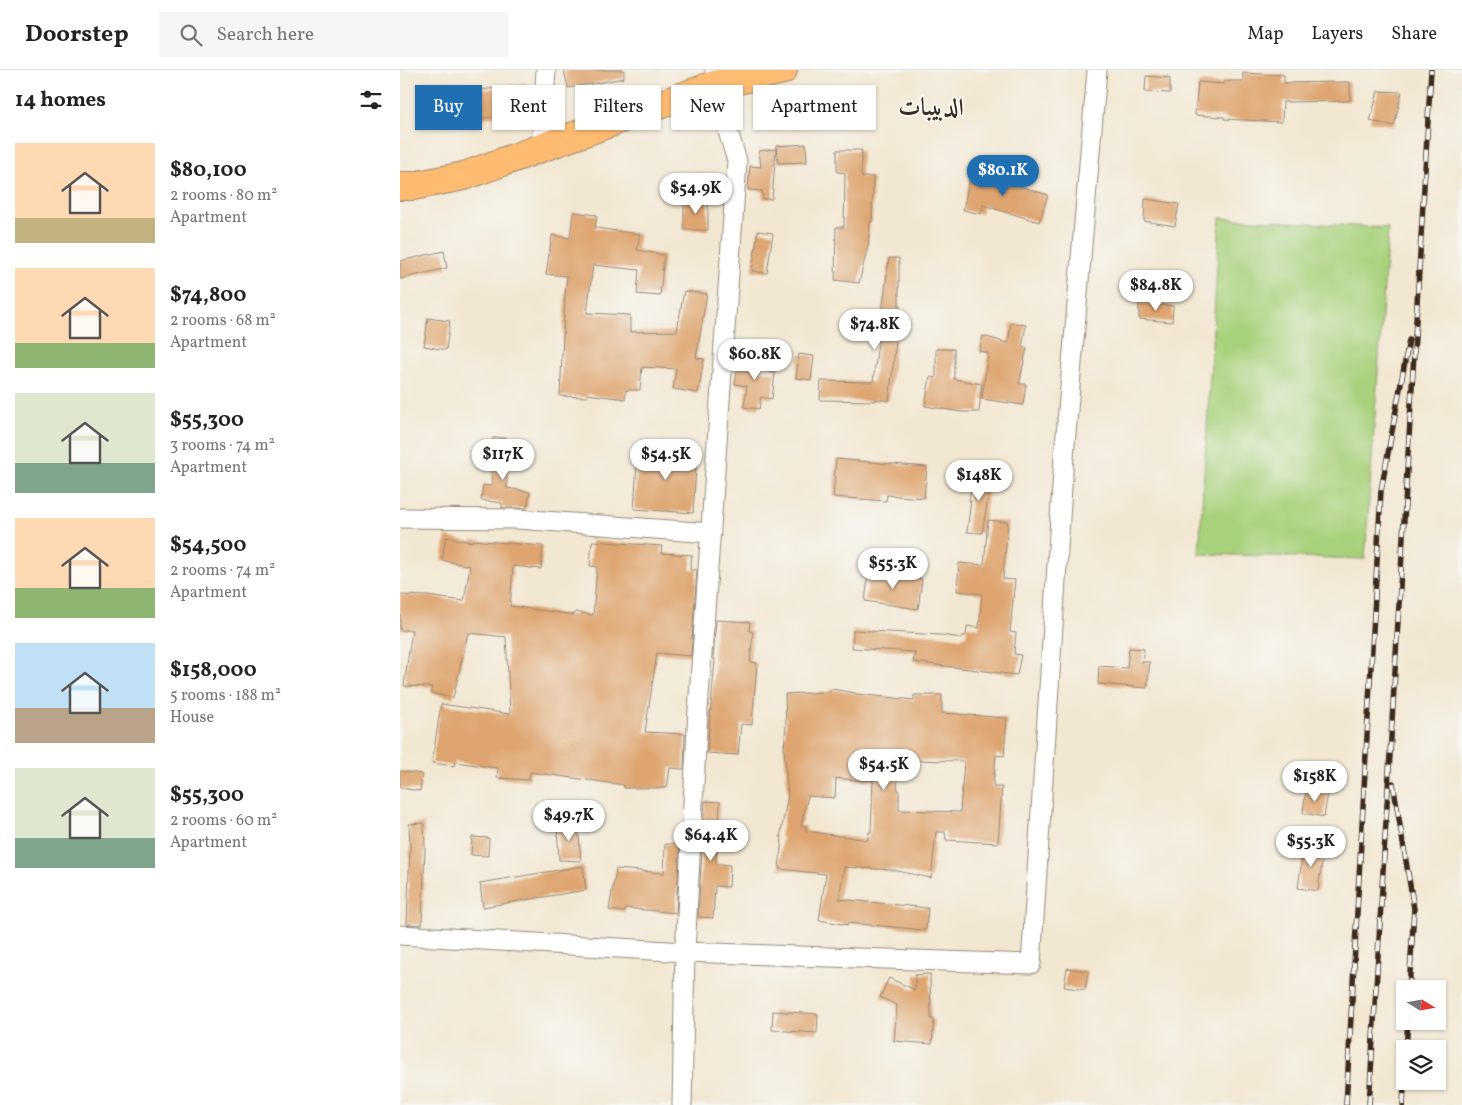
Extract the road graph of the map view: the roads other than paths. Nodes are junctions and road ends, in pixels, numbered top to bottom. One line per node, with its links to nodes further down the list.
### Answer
1 (546, 70): 5 (street)
2 (783, 70): 4 (main road)
3 (1097, 70): 10 (street)
4 (715, 78): 5 (main road); 8 (street)
5 (541, 148): 6 (main road)
6 (400, 186)
7 (400, 518): 8 (street)
8 (711, 533): 10 (street)
9 (400, 935): 10 (street)
10 (685, 952): 11 (street)
11 (682, 1105)

